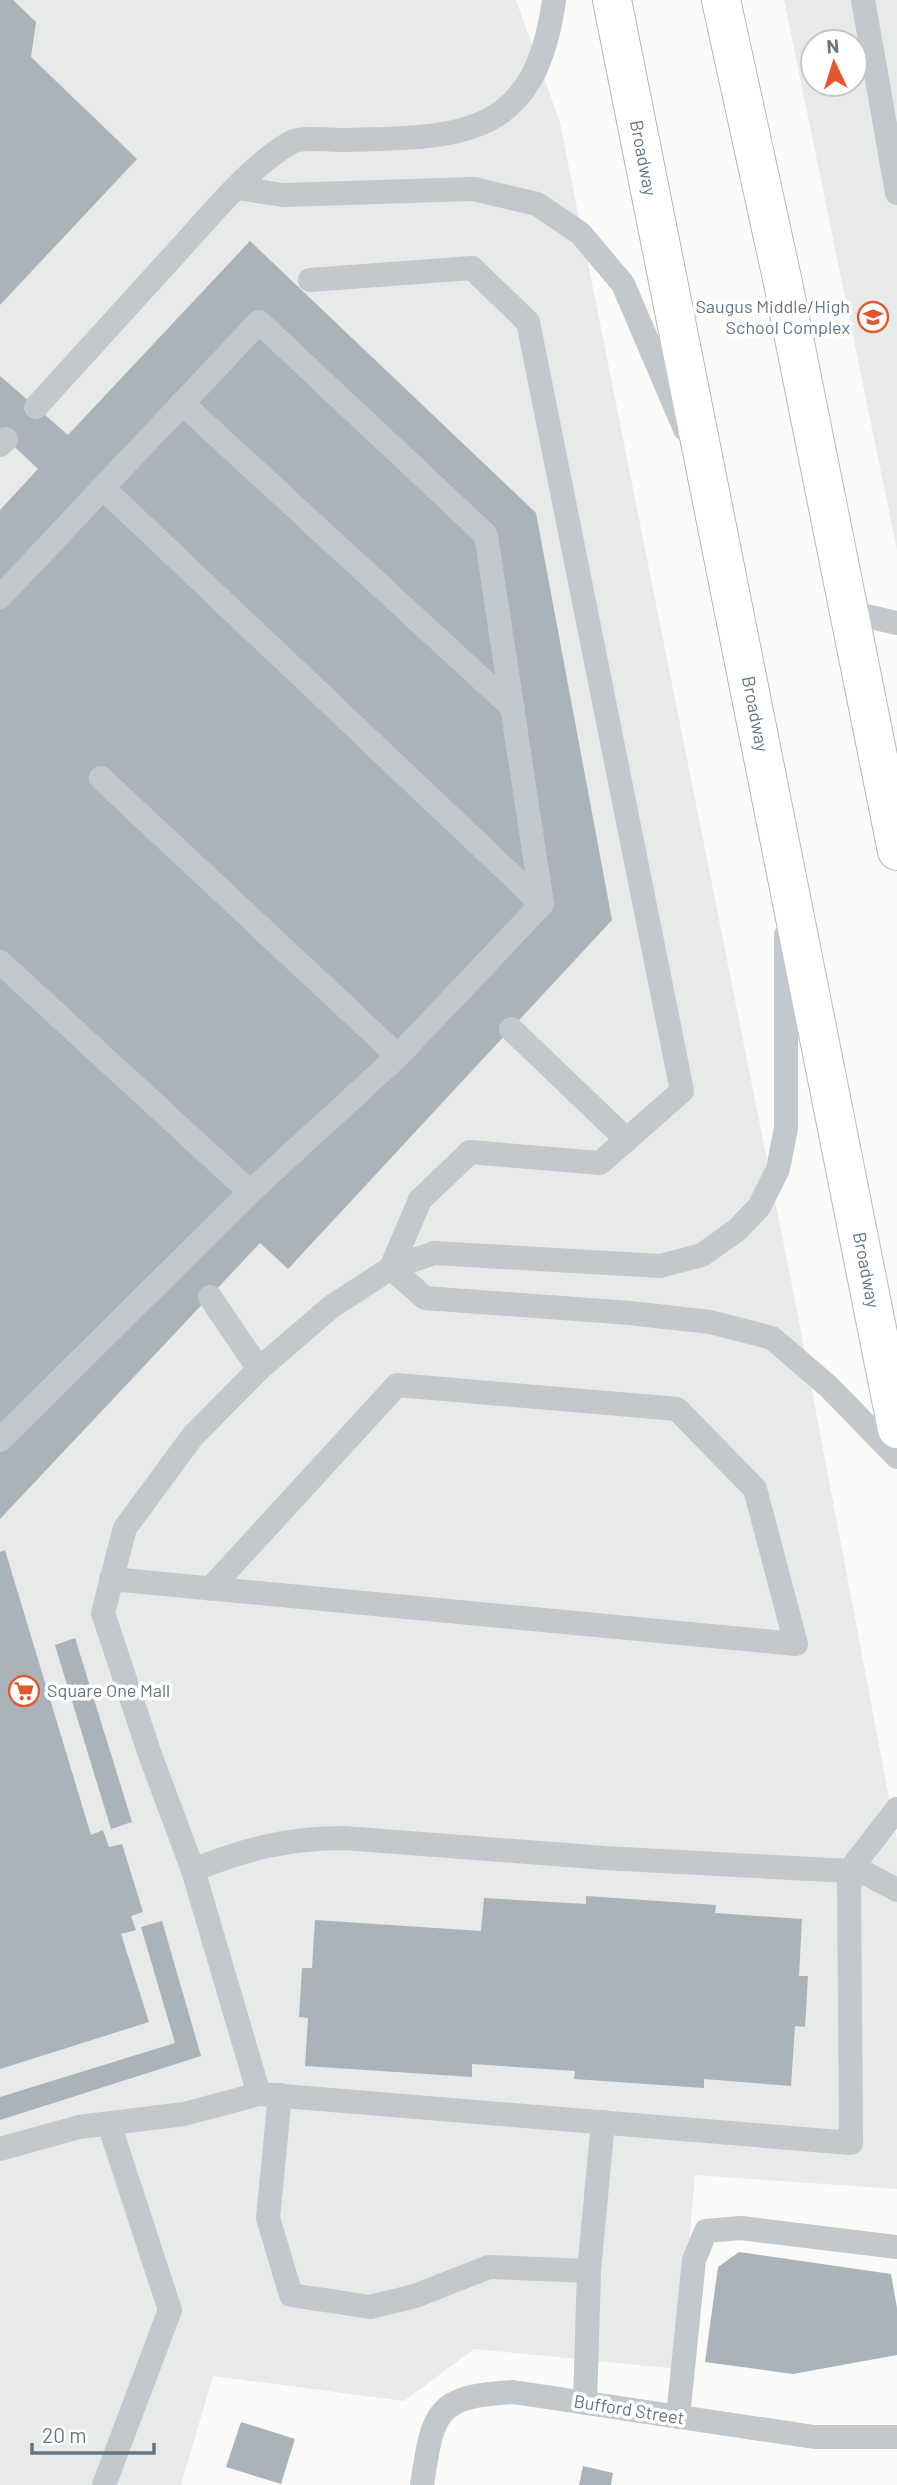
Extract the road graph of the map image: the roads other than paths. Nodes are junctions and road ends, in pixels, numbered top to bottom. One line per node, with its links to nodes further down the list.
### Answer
1 (554, 0): 5 (lane)
2 (611, 0): 11 (highway, Broadway)
3 (721, 0): 13 (highway)
4 (863, 0): 6 (lane)
5 (236, 188): 9 (lane); 11 (lane)
6 (897, 193)
7 (310, 280): 23 (lane)
8 (182, 403): 10 (lane); 15 (lane); 15 (lane)
9 (36, 407)
10 (103, 488): 12 (lane); 19 (lane)
11 (710, 488): 18 (highway, Broadway)
12 (0, 597)
13 (849, 612): 14 (lane); 17 (highway)
14 (897, 623)
15 (513, 708): 19 (lane)
16 (101, 778): 22 (lane)
17 (897, 851)
18 (785, 868): 25 (lane); 28 (highway, Broadway)
19 (542, 904): 22 (lane)
20 (0, 962): 24 (lane)
21 (511, 1029): 23 (lane)
22 (398, 1056): 24 (lane)
23 (627, 1140): 25 (lane)
24 (250, 1192): 29 (lane)
25 (391, 1268): 27 (lane); 30 (lane)
26 (210, 1297): 27 (lane)
27 (259, 1369): 31 (lane)
28 (897, 1429)
29 (0, 1440)
30 (897, 1457)
31 (111, 1579): 32 (lane); 34 (lane)
32 (210, 1589): 32 (lane)
33 (897, 1810): 35 (lane)
34 (193, 1871): 35 (lane); 37 (lane)
35 (849, 1871): 36 (lane); 38 (lane)
36 (897, 1890)
37 (270, 2094): 38 (lane); 39 (lane); 42 (lane)
38 (603, 2122): 42 (lane)
39 (109, 2124): 40 (lane); 46 (lane)
40 (0, 2149)
41 (897, 2247): 44 (lane)
42 (589, 2271): 43 (lane)
43 (585, 2403): 44 (lane, Bufford Street); 47 (lane, Bufford Street)
44 (678, 2417): 45 (lane, Bufford Street)
45 (897, 2437)
46 (104, 2485)
47 (422, 2485)

